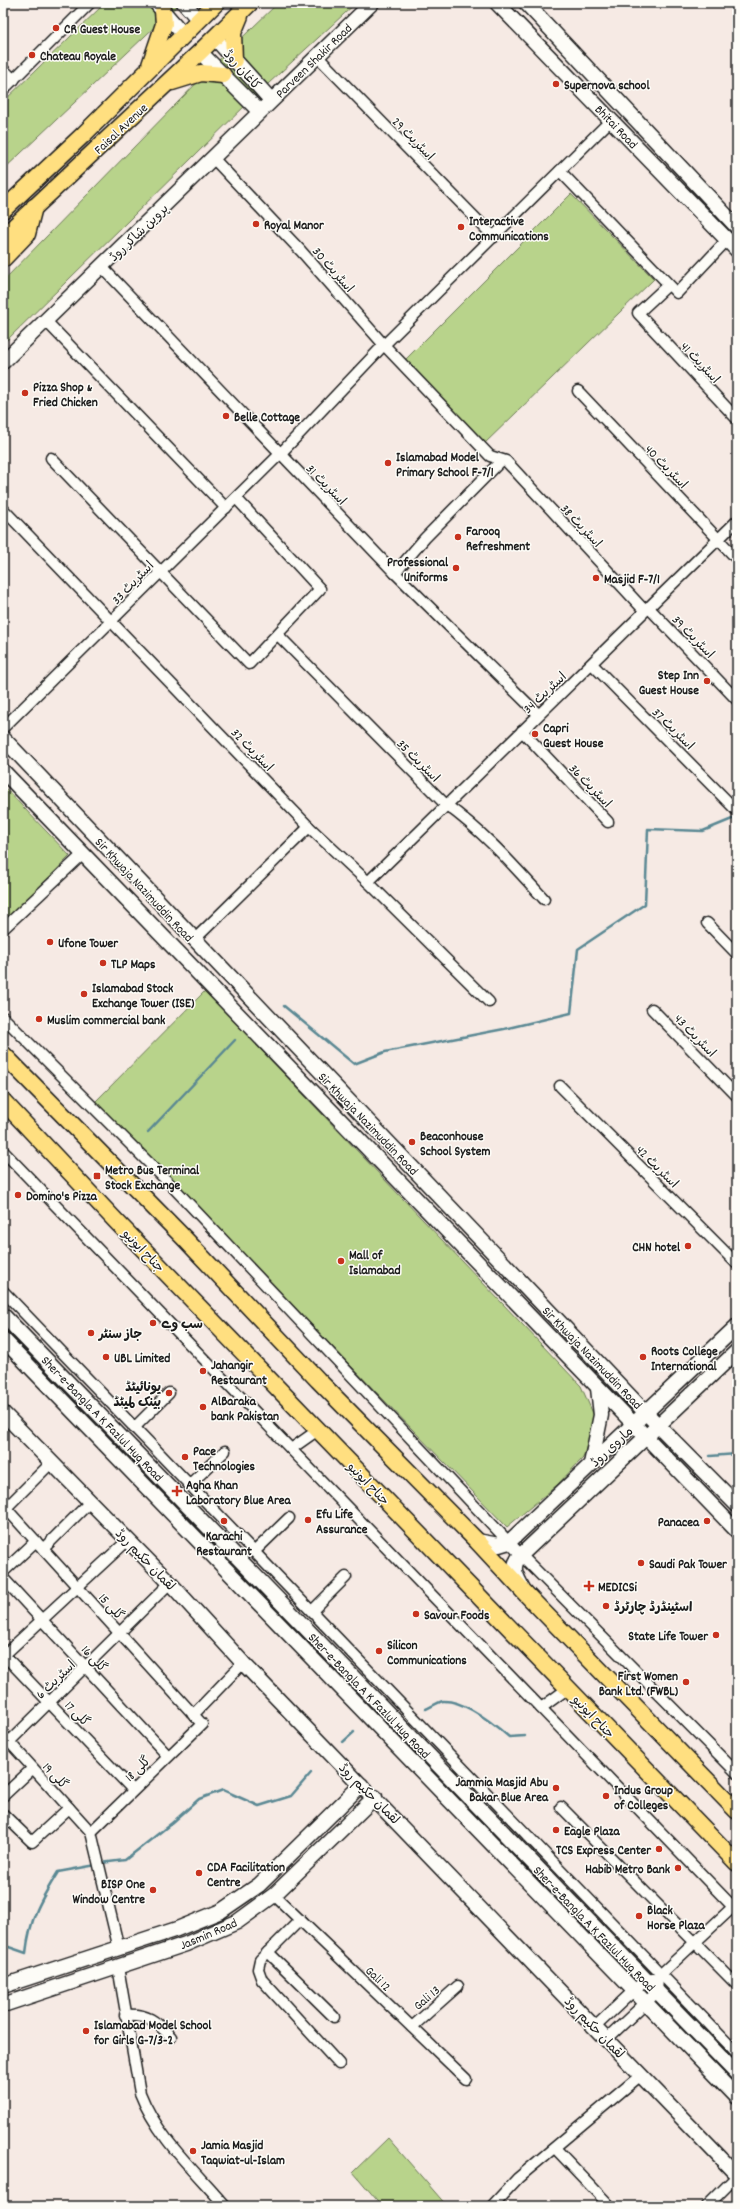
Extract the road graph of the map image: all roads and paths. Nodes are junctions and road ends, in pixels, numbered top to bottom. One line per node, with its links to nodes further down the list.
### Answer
1 (90, 3): 18 (street)
2 (184, 3): 9 (main road)
3 (216, 3): 9 (main road, Faisal Avenue)
4 (372, 3): 13 (main road, Parveen Shakir Road)
5 (497, 3): 23 (main road, Bhitai Road)
6 (526, 3): 32 (main road, Bhitai Road)
7 (160, 7): 10 (main road); 15 (main road)
8 (246, 7): 11 (main road, Faisal Avenue); 14 (main road)
9 (199, 20): 10 (main road, Faisal Avenue)
10 (183, 34): 15 (main road, Faisal Avenue)
11 (215, 38): 12 (main road, Faisal Avenue); 14 (main road, کاغان روڈ)
12 (200, 52): 17 (main road, کاغان روڈ); 19 (main road, Faisal Avenue)
13 (317, 56): 21 (main road, Parveen Shakir Road); 34 (street, اسٹریٹ 29)
14 (234, 60): 21 (main road, کاغان روڈ)
15 (149, 68): 24 (main road, Faisal Avenue)
16 (3, 69): 18 (street)
17 (223, 75): 19 (main road); 22 (main road, کاغان روڈ)
18 (14, 80): 20 (street)
19 (167, 84): 25 (main road, Faisal Avenue)
20 (3, 90)
21 (271, 100): 22 (main road, پروین شاکر روڈ)
22 (259, 111): 26 (main road, پروین شاکر روڈ)
23 (611, 120): 27 (street, اسٹریٹ 33); 35 (main road, Bhitai Road)
24 (84, 134): 25 (main road); 28 (main road, Faisal Avenue)
25 (99, 148): 30 (main road, Faisal Avenue)
26 (213, 158): 38 (main road, پروین شاکر روڈ); 41 (street, اسٹریٹ 30)
27 (560, 171): 34 (street, اسٹریٹ 33); 39 (street)
28 (21, 193): 29 (main road); 31 (main road, Faisal Avenue)
29 (3, 196)
30 (34, 207): 33 (main road, Faisal Avenue); 37 (main road)
31 (3, 210)
32 (737, 227)
33 (3, 237)
34 (494, 237): 41 (street, اسٹریٹ 33)
35 (727, 240): 36 (main road, Bhitai Road); 39 (street)
36 (737, 250)
37 (3, 259)
38 (102, 267): 40 (main road, پروین شاکر روڈ); 45 (street, اسٹریٹ 31)
39 (668, 285): 44 (street, اسٹریٹ 41)
40 (46, 321): 42 (main road, پروین شاکر روڈ); 49 (street)
41 (384, 345): 45 (street, اسٹریٹ 33); 47 (street, اسٹریٹ 30)
42 (3, 362)
43 (578, 392): 52 (street, اسٹریٹ 40)
44 (737, 419)
45 (280, 454): 48 (street, اسٹریٹ 33); 55 (street, اسٹریٹ 31)
46 (51, 458): 54 (street)
47 (501, 461): 55 (street); 56 (street, اسٹریٹ 38)
48 (236, 498): 49 (street, اسٹریٹ 33); 58 (street)
49 (226, 508): 54 (street, اسٹریٹ 33)
50 (3, 509): 57 (street, اسٹریٹ 32)
51 (737, 521): 52 (street, اسٹریٹ 34)
52 (718, 539): 53 (street, اسٹریٹ 40); 56 (street, اسٹریٹ 34)
53 (737, 559)
54 (160, 572): 57 (street, اسٹریٹ 33); 58 (street)
55 (395, 573): 61 (street, اسٹریٹ 31)
56 (646, 608): 59 (street, اسٹریٹ 34); 60 (street, اسٹریٹ 39)
57 (111, 622): 62 (street, اسٹریٹ 33); 71 (street, اسٹریٹ 32)
58 (278, 635): 68 (street, اسٹریٹ 35)
59 (592, 664): 61 (street, اسٹریٹ 34); 69 (street, اسٹریٹ 37)
60 (737, 700)
61 (538, 714): 63 (street, اسٹریٹ 34)
62 (3, 728)
63 (522, 731): 68 (street, اسٹریٹ 34); 70 (street, اسٹریٹ 36)
64 (3, 738): 66 (main road, Sir Khwaja Nazimuddin Road)
65 (3, 771): 67 (main road, Sir Khwaja Nazimuddin Road)
66 (42, 780): 67 (main road); 77 (main road, Sir Khwaja Nazimuddin Road)
67 (28, 797): 72 (main road, Sir Khwaja Nazimuddin Road)
68 (445, 804): 73 (street, اسٹریٹ 34); 74 (street, اسٹریٹ 35)
69 (737, 811)
70 (608, 822)
71 (308, 826): 73 (street, اسٹریٹ 32); 77 (street)
72 (83, 854): 76 (street); 93 (main road, Sir Khwaja Nazimuddin Road)
73 (368, 882): 79 (street, اسٹریٹ 32)
74 (544, 899)
75 (707, 923): 78 (street)
76 (3, 929)
77 (194, 940): 96 (main road, Sir Khwaja Nazimuddin Road)
78 (737, 954)
79 (489, 1002)
80 (652, 1009): 84 (street, اسٹریٹ 43)
81 (3, 1017): 119 (street)
82 (3, 1054): 118 (main road)
83 (560, 1086): 87 (street, اسٹریٹ 42)
84 (737, 1096)
85 (3, 1102): 100 (main road, جناح ایونیو)
86 (3, 1151): 102 (street)
87 (737, 1264)
88 (3, 1291): 99 (street)
89 (3, 1315): 113 (main road, Sher-e-Bangla A K Fazlul Huq Road)
90 (737, 1326): 96 (main road, ماروی روڈ)
91 (3, 1339): 115 (main road, Sher-e-Bangla A K Fazlul Huq Road)
92 (737, 1351): 98 (main road, ماروی روڈ)
93 (597, 1388): 97 (main road, Sir Khwaja Nazimuddin Road); 107 (main road)
94 (169, 1393): 99 (street)
95 (3, 1413): 106 (main road, لقمان حکیم روڈ)
96 (646, 1413): 97 (main road, ماروی روڈ); 98 (main road, Sir Khwaja Nazimuddin Road)
97 (633, 1425): 101 (main road, Sir Khwaja Nazimuddin Road); 107 (main road, ماروی روڈ)
98 (658, 1425): 101 (main road, ماروی روڈ); 110 (main road, Sir Khwaja Nazimuddin Road)
99 (134, 1428): 108 (street)
100 (318, 1430): 102 (street); 135 (main road, جناح ایونیو)
101 (645, 1438): 104 (main road, ماروی روڈ); 105 (main road, Sir Khwaja Nazimuddin Road)
102 (291, 1449): 137 (street)
103 (225, 1451): 108 (street)
104 (631, 1452): 105 (main road); 122 (main road, ماروی روڈ)
105 (666, 1458): 116 (main road, Sir Khwaja Nazimuddin Road)
106 (52, 1462): 109 (main road, لقمان حکیم روڈ); 111 (street)
107 (591, 1464): 119 (main road, ماروی روڈ)
108 (189, 1485): 112 (street)
109 (90, 1502): 117 (main road, لقمان حکیم روڈ); 120 (street)
110 (737, 1505)
111 (4, 1507): 120 (street, گلی 15)
112 (211, 1507): 113 (street); 121 (street)
113 (198, 1517): 115 (main road); 144 (main road, Sher-e-Bangla A K Fazlul Huq Road)
114 (289, 1518): 121 (street)
115 (186, 1527): 146 (main road, Sher-e-Bangla A K Fazlul Huq Road)
116 (737, 1531)
117 (128, 1540): 126 (main road, لقمان حکیم روڈ); 127 (street)
118 (477, 1541): 119 (main road); 128 (main road)
119 (509, 1542): 122 (street)
120 (39, 1545): 123 (street); 127 (street, گلی 15)
121 (254, 1552): 129 (street)
122 (521, 1555): 128 (main road); 143 (street)
123 (3, 1572)
124 (346, 1577): 129 (street)
125 (3, 1578): 130 (street, گلی 16)
126 (170, 1583): 131 (street, اسٹریٹ 6); 133 (main road, لقمان حکیم روڈ)
127 (78, 1587): 130 (street); 131 (street, گلی 15)
128 (527, 1595): 152 (main road)
129 (312, 1612): 164 (street)
130 (42, 1620): 132 (street); 134 (street, گلی 16)
131 (119, 1633): 134 (street, اسٹریٹ 6); 138 (street, گلی 15)
132 (3, 1655): 136 (street, گلی 17)
133 (243, 1663): 138 (street); 145 (main road, لقمان حکیم روڈ)
134 (85, 1667): 136 (street, اسٹریٹ 6); 141 (street, گلی 16)
135 (567, 1689): 137 (street); 155 (main road, جناح ایونیو)
136 (49, 1702): 140 (street, اسٹریٹ 6); 147 (street, گلی 17)
137 (541, 1708): 158 (street)
138 (194, 1715): 139 (street, گلی 15)
139 (202, 1724): 141 (street, گلی 18)
140 (6, 1739): 142 (street, گلی 19)
141 (168, 1756): 147 (street, گلی 18)
142 (32, 1769): 148 (street); 151 (street, گلی 19)
143 (737, 1773)
144 (447, 1775): 146 (main road); 164 (main road, Sher-e-Bangla A K Fazlul Huq Road)
145 (361, 1785): 149 (main road, لقمان حکیم روڈ); 156 (main road, Jasmin Road)
146 (437, 1787): 168 (main road, Sher-e-Bangla A K Fazlul Huq Road)
147 (134, 1790): 154 (street, گلی 18)
148 (3, 1796)
149 (375, 1798): 157 (main road, Jasmin Road); 174 (main road, لقمان حکیم روڈ)
150 (561, 1807): 160 (street)
151 (69, 1808): 153 (street); 154 (street, گلی 19)
152 (737, 1812)
153 (3, 1814)
154 (91, 1832): 161 (street)
155 (737, 1863)
156 (259, 1885): 157 (main road); 161 (main road, Jasmin Road)
157 (272, 1897): 159 (street, Gali 12); 163 (main road, Jasmin Road)
158 (735, 1909): 160 (street)
159 (300, 1920): 162 (street); 173 (street, Gali 12)
160 (694, 1943): 164 (street); 167 (street)
161 (119, 1949): 165 (main road, Jasmin Road)
162 (268, 1952): 172 (street); 178 (street)
163 (118, 1967): 170 (main road, Jasmin Road); 171 (street)
164 (655, 1981): 168 (street); 169 (street); 177 (street); 179 (main road, Sher-e-Bangla A K Fazlul Huq Road)
165 (3, 1986)
166 (458, 1986): 173 (street, Gali 13)
167 (737, 1986)
168 (634, 1990): 169 (main road, Sher-e-Bangla A K Fazlul Huq Road); 174 (street)
169 (646, 2002): 176 (street); 182 (main road, Sher-e-Bangla A K Fazlul Huq Road)
170 (3, 2005)
171 (125, 2015): 175 (street); 185 (street)
172 (334, 2017)
173 (412, 2027): 181 (street, Gali 12)
174 (595, 2027): 176 (main road, لقمان حکیم روڈ)
175 (171, 2037)
176 (606, 2039): 180 (main road, لقمان حکیم روڈ)
177 (735, 2046)
178 (339, 2064)
179 (737, 2074)
180 (641, 2075): 183 (street); 184 (main road, لقمان حکیم روڈ)
181 (466, 2079)
182 (737, 2097)
183 (555, 2148): 186 (street); 187 (street)
184 (737, 2175): 188 (street)
185 (225, 2206)
186 (492, 2206)
187 (610, 2206)
188 (707, 2206)

